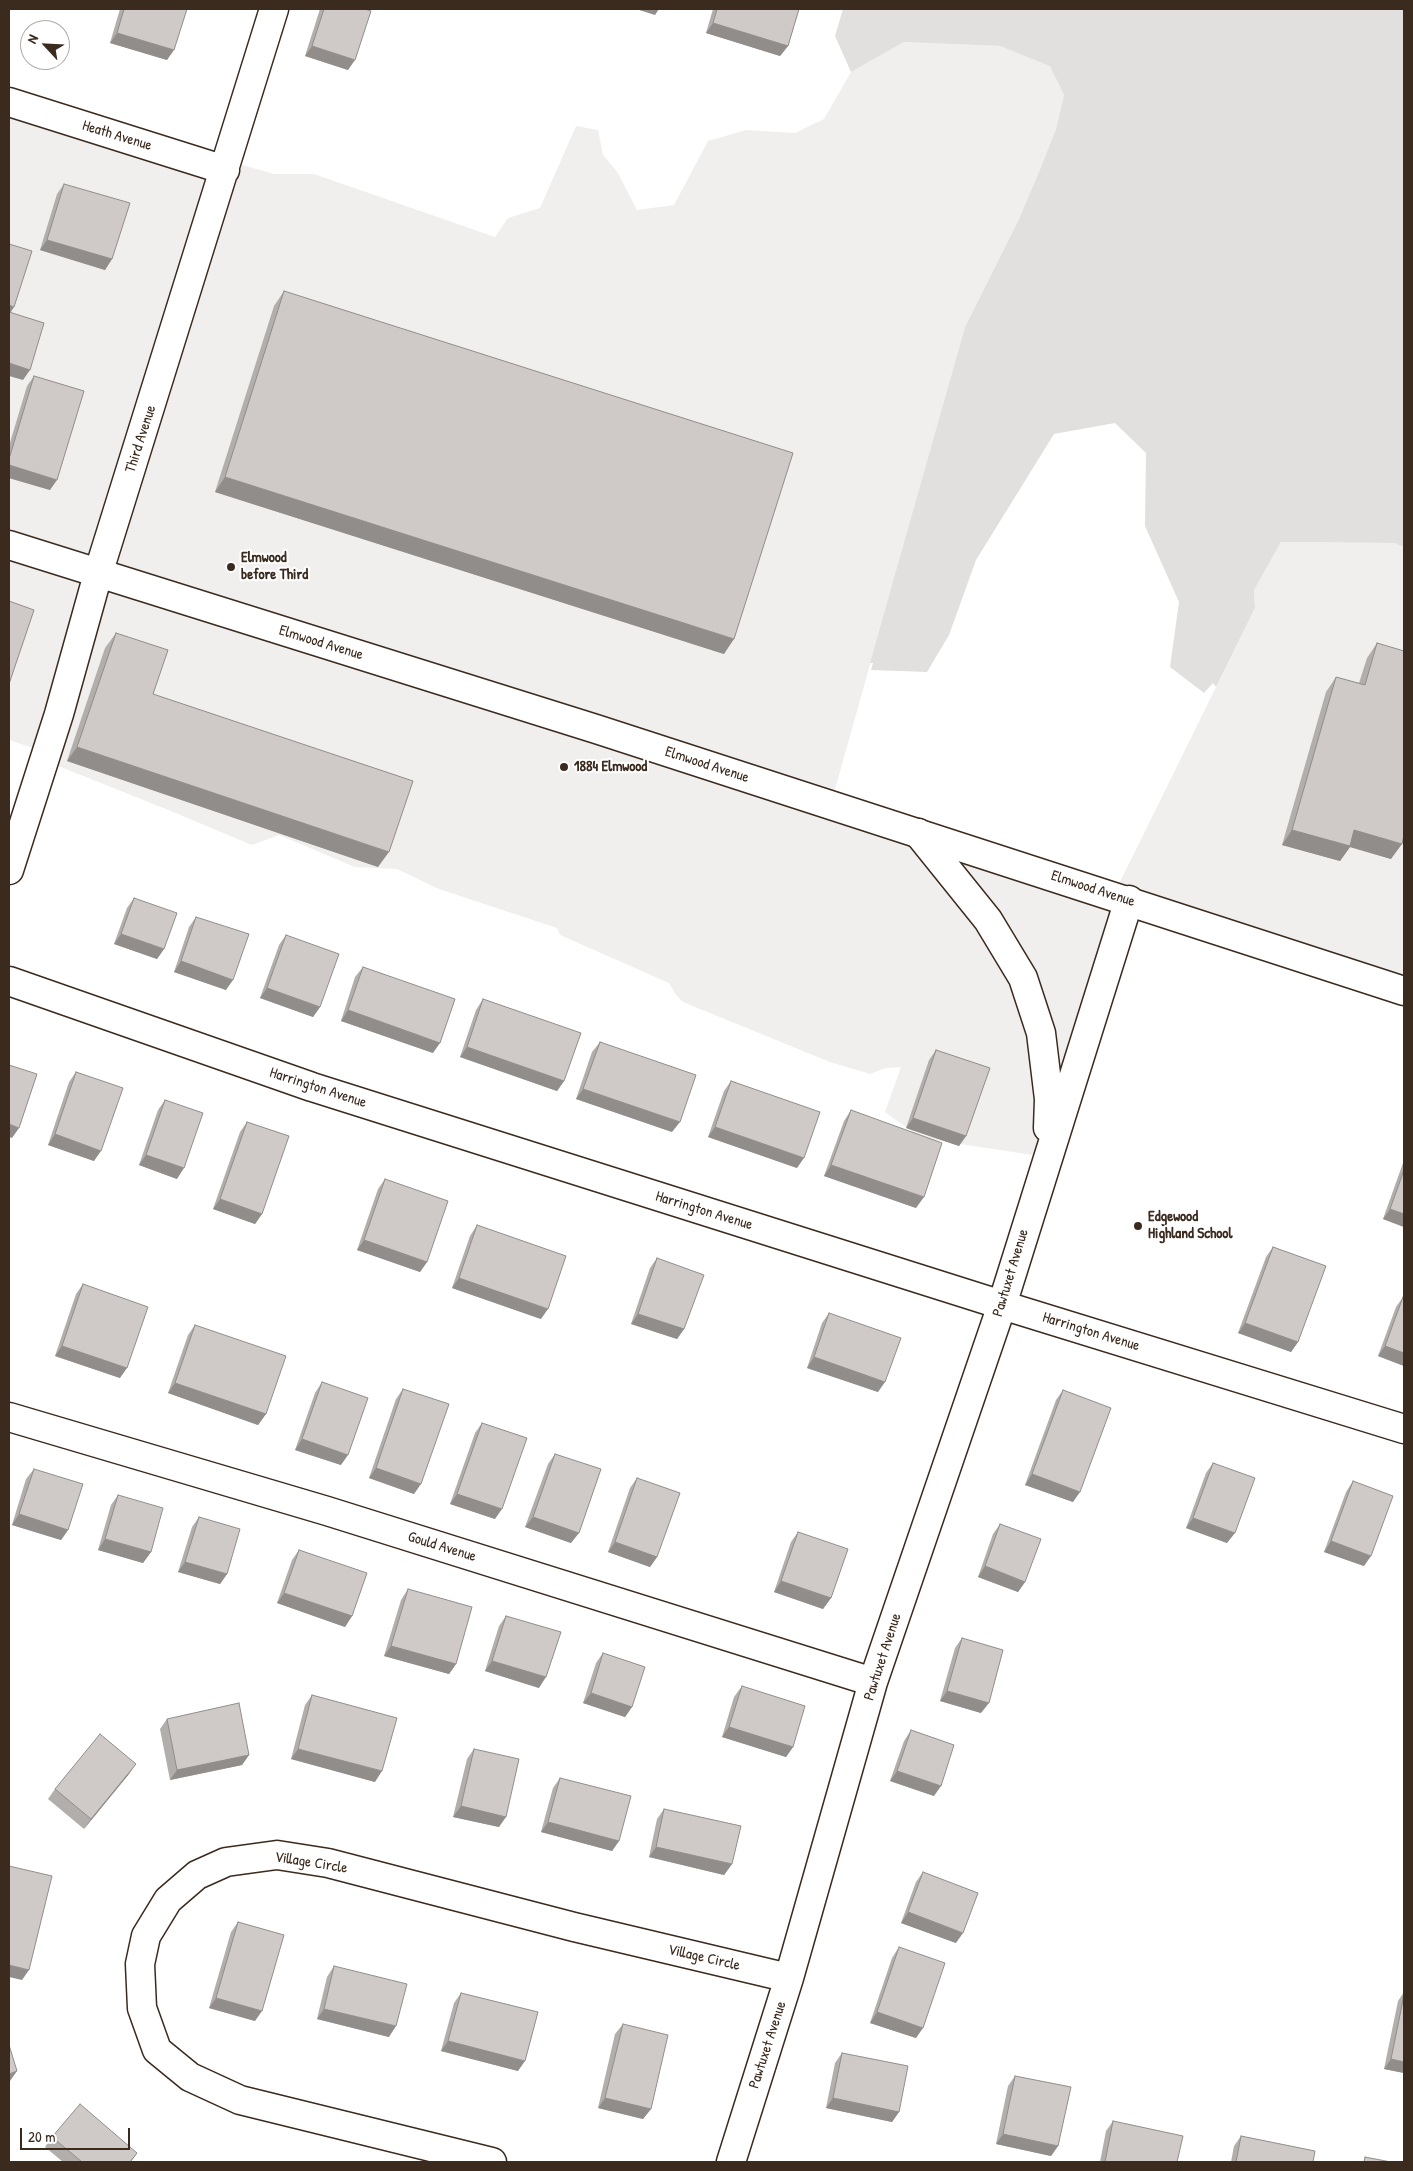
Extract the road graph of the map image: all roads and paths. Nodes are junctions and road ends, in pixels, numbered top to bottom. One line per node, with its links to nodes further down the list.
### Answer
1 (274, 9): 3 (street, Third Avenue)
2 (9, 102): 3 (street, Heath Avenue)
3 (225, 170): 5 (street, Third Avenue)
4 (9, 545): 5 (street, Elmwood Avenue)
5 (98, 574): 6 (street, Elmwood Avenue); 7 (street, Third Avenue)
6 (918, 833): 8 (street, Elmwood Avenue); 11 (street, Pawtuxet Avenue)
7 (9, 870)
8 (1129, 900): 10 (street, Elmwood Avenue); 11 (street, Pawtuxet Avenue)
9 (9, 981): 12 (street, Harrington Avenue)
10 (1404, 991)
11 (1048, 1156): 12 (street, Pawtuxet Avenue)
12 (1002, 1305): 14 (street, Harrington Avenue); 15 (street, Pawtuxet Avenue)
13 (9, 1418): 15 (street, Gould Avenue)
14 (1404, 1429)
15 (874, 1682): 16 (street, Pawtuxet Avenue)
16 (789, 1978): 17 (street, Pawtuxet Avenue); 18 (street, Village Circle)
17 (735, 2161)
18 (492, 2162)

